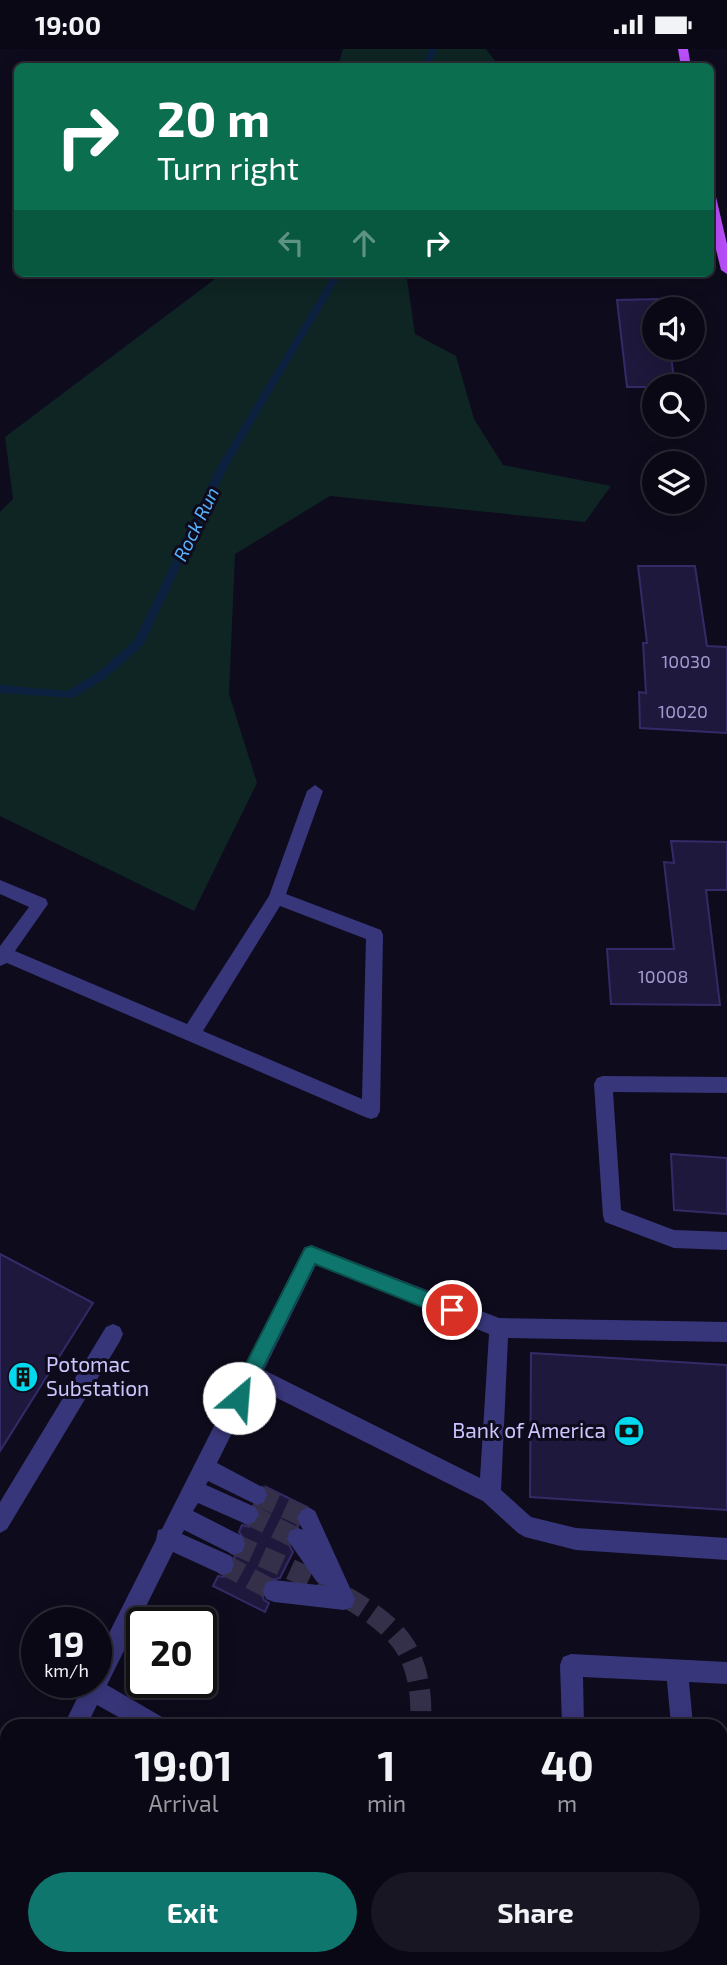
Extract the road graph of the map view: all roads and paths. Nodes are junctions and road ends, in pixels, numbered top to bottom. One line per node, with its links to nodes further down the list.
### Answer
1 (714, 214): 2 (main road)
2 (727, 270)
3 (314, 791): 5 (lane)
4 (0, 887): 6 (lane)
5 (276, 898): 7 (lane); 7 (lane)
6 (2, 956): 7 (lane)
7 (191, 1034)
8 (727, 1085): 9 (lane)
9 (727, 1241)
10 (499, 1328): 11 (lane); 13 (lane); 16 (lane)
11 (727, 1332)
12 (113, 1335): 19 (lane)
13 (251, 1374): 14 (lane); 16 (lane)
14 (203, 1467): 15 (lane); 15 (lane)
15 (191, 1489): 17 (lane)
16 (490, 1494): 23 (lane)
17 (178, 1515): 20 (lane); 22 (lane)
18 (308, 1518): 26 (lane)
19 (0, 1522)
20 (166, 1538): 24 (lane); 27 (lane)
21 (298, 1539): 26 (lane)
22 (234, 1544)
23 (727, 1549)
24 (223, 1565)
25 (274, 1591): 26 (lane)
26 (344, 1599)
27 (112, 1650)
28 (677, 1671): 29 (lane); 34 (lane); 35 (lane)
29 (727, 1673)
30 (89, 1698): 32 (lane)
31 (107, 1698): 33 (lane)
32 (78, 1719)
33 (144, 1719)
34 (573, 1719)
35 (681, 1719)

